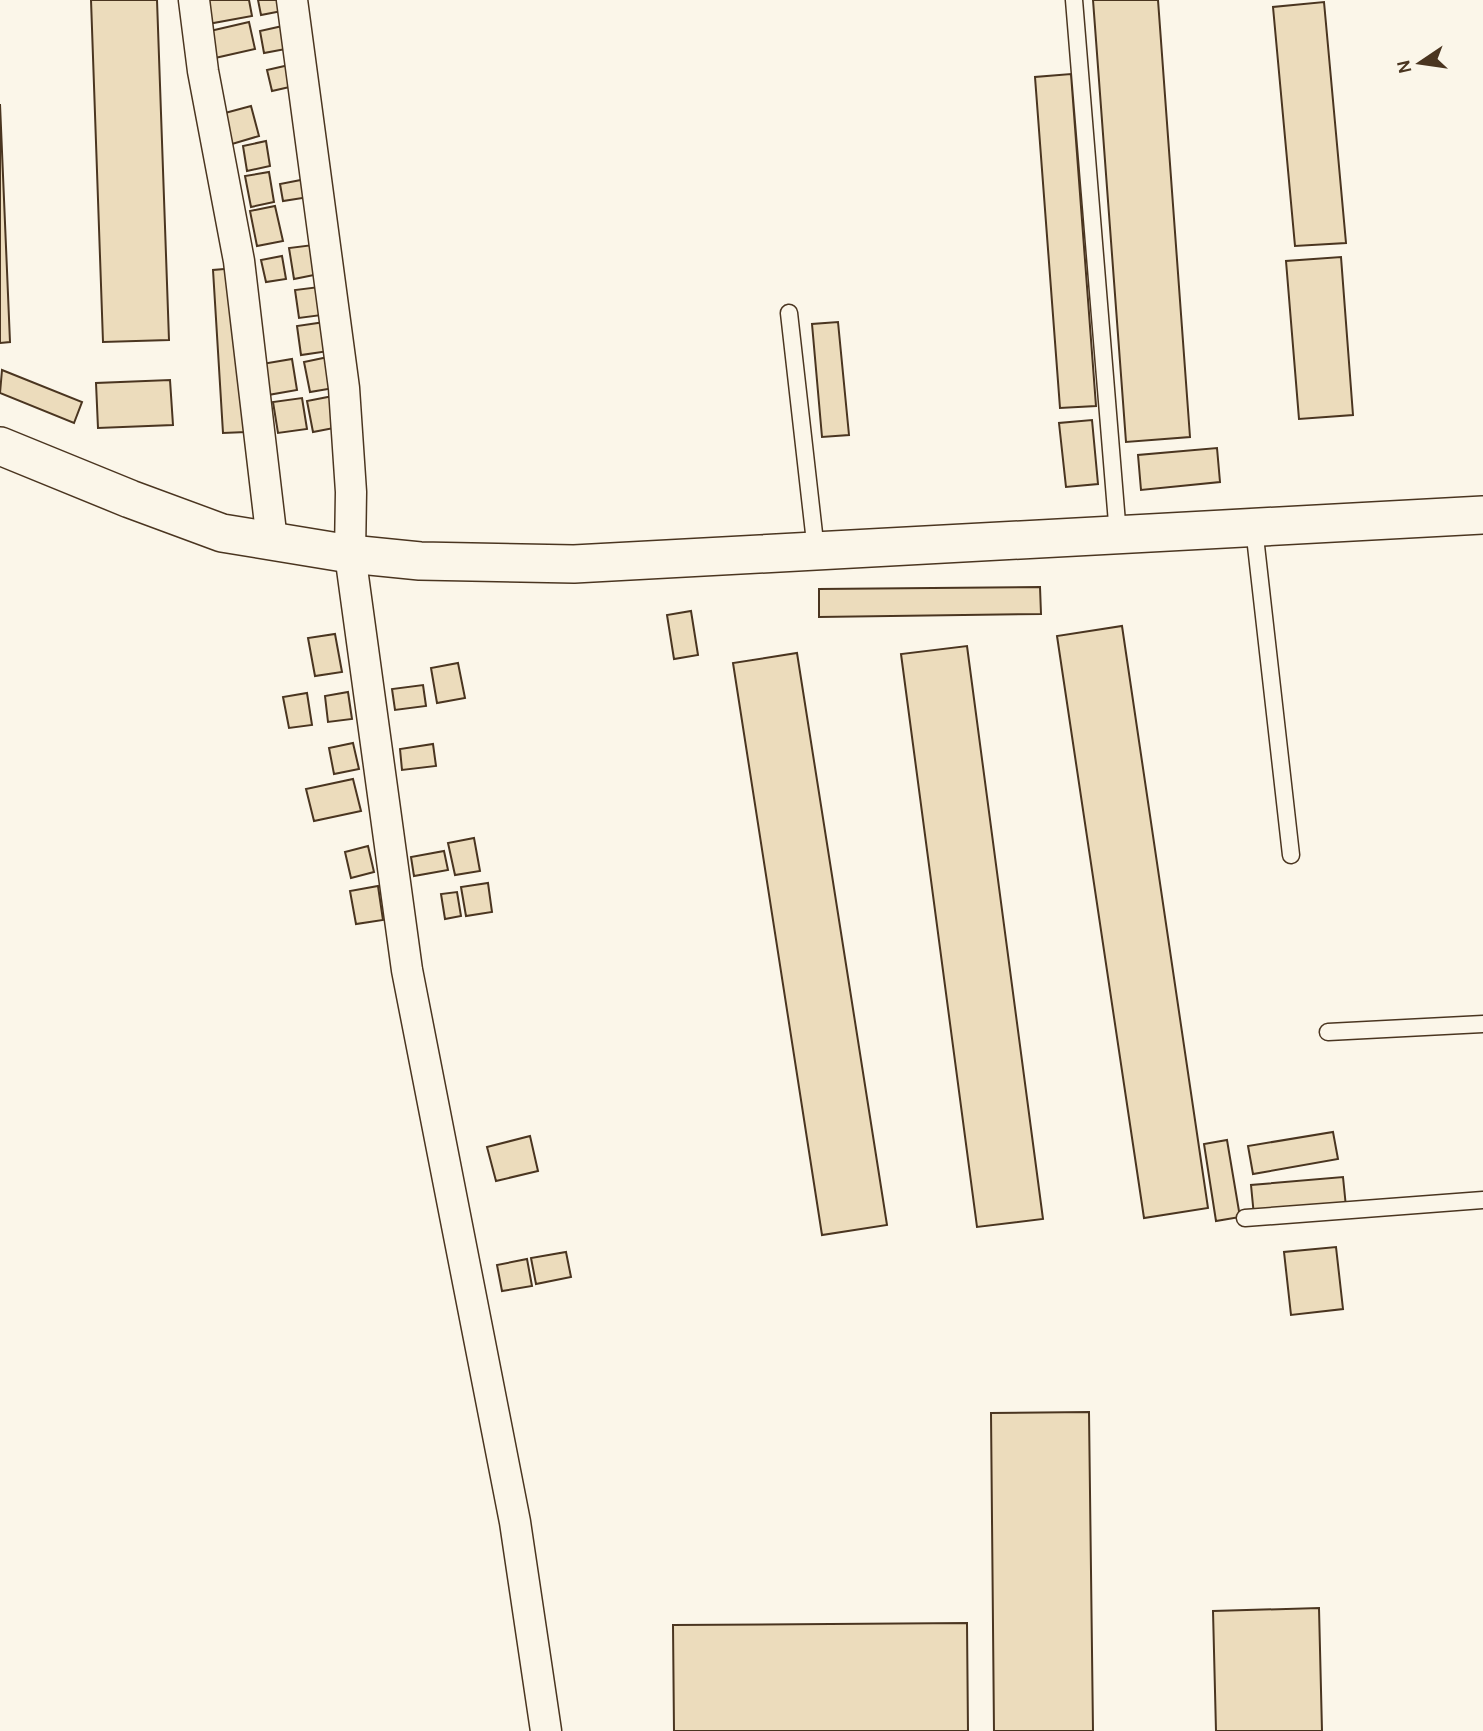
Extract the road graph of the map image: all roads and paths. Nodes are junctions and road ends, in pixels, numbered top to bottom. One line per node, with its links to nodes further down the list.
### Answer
1 (194, 0): 9 (street)
2 (292, 0): 11 (street)
3 (1074, 0): 8 (lane)
4 (789, 313): 10 (lane)
5 (0, 446): 9 (street)
6 (1483, 515): 7 (street)
7 (1254, 528): 8 (street); 12 (lane)
8 (1118, 535): 10 (street)
9 (272, 541): 11 (street)
10 (816, 551): 11 (street)
11 (350, 554): 17 (street)
12 (1292, 855)
13 (1483, 1024): 14 (lane)
14 (1328, 1032)
15 (1483, 1200): 16 (lane)
16 (1245, 1218)
17 (547, 1731)

